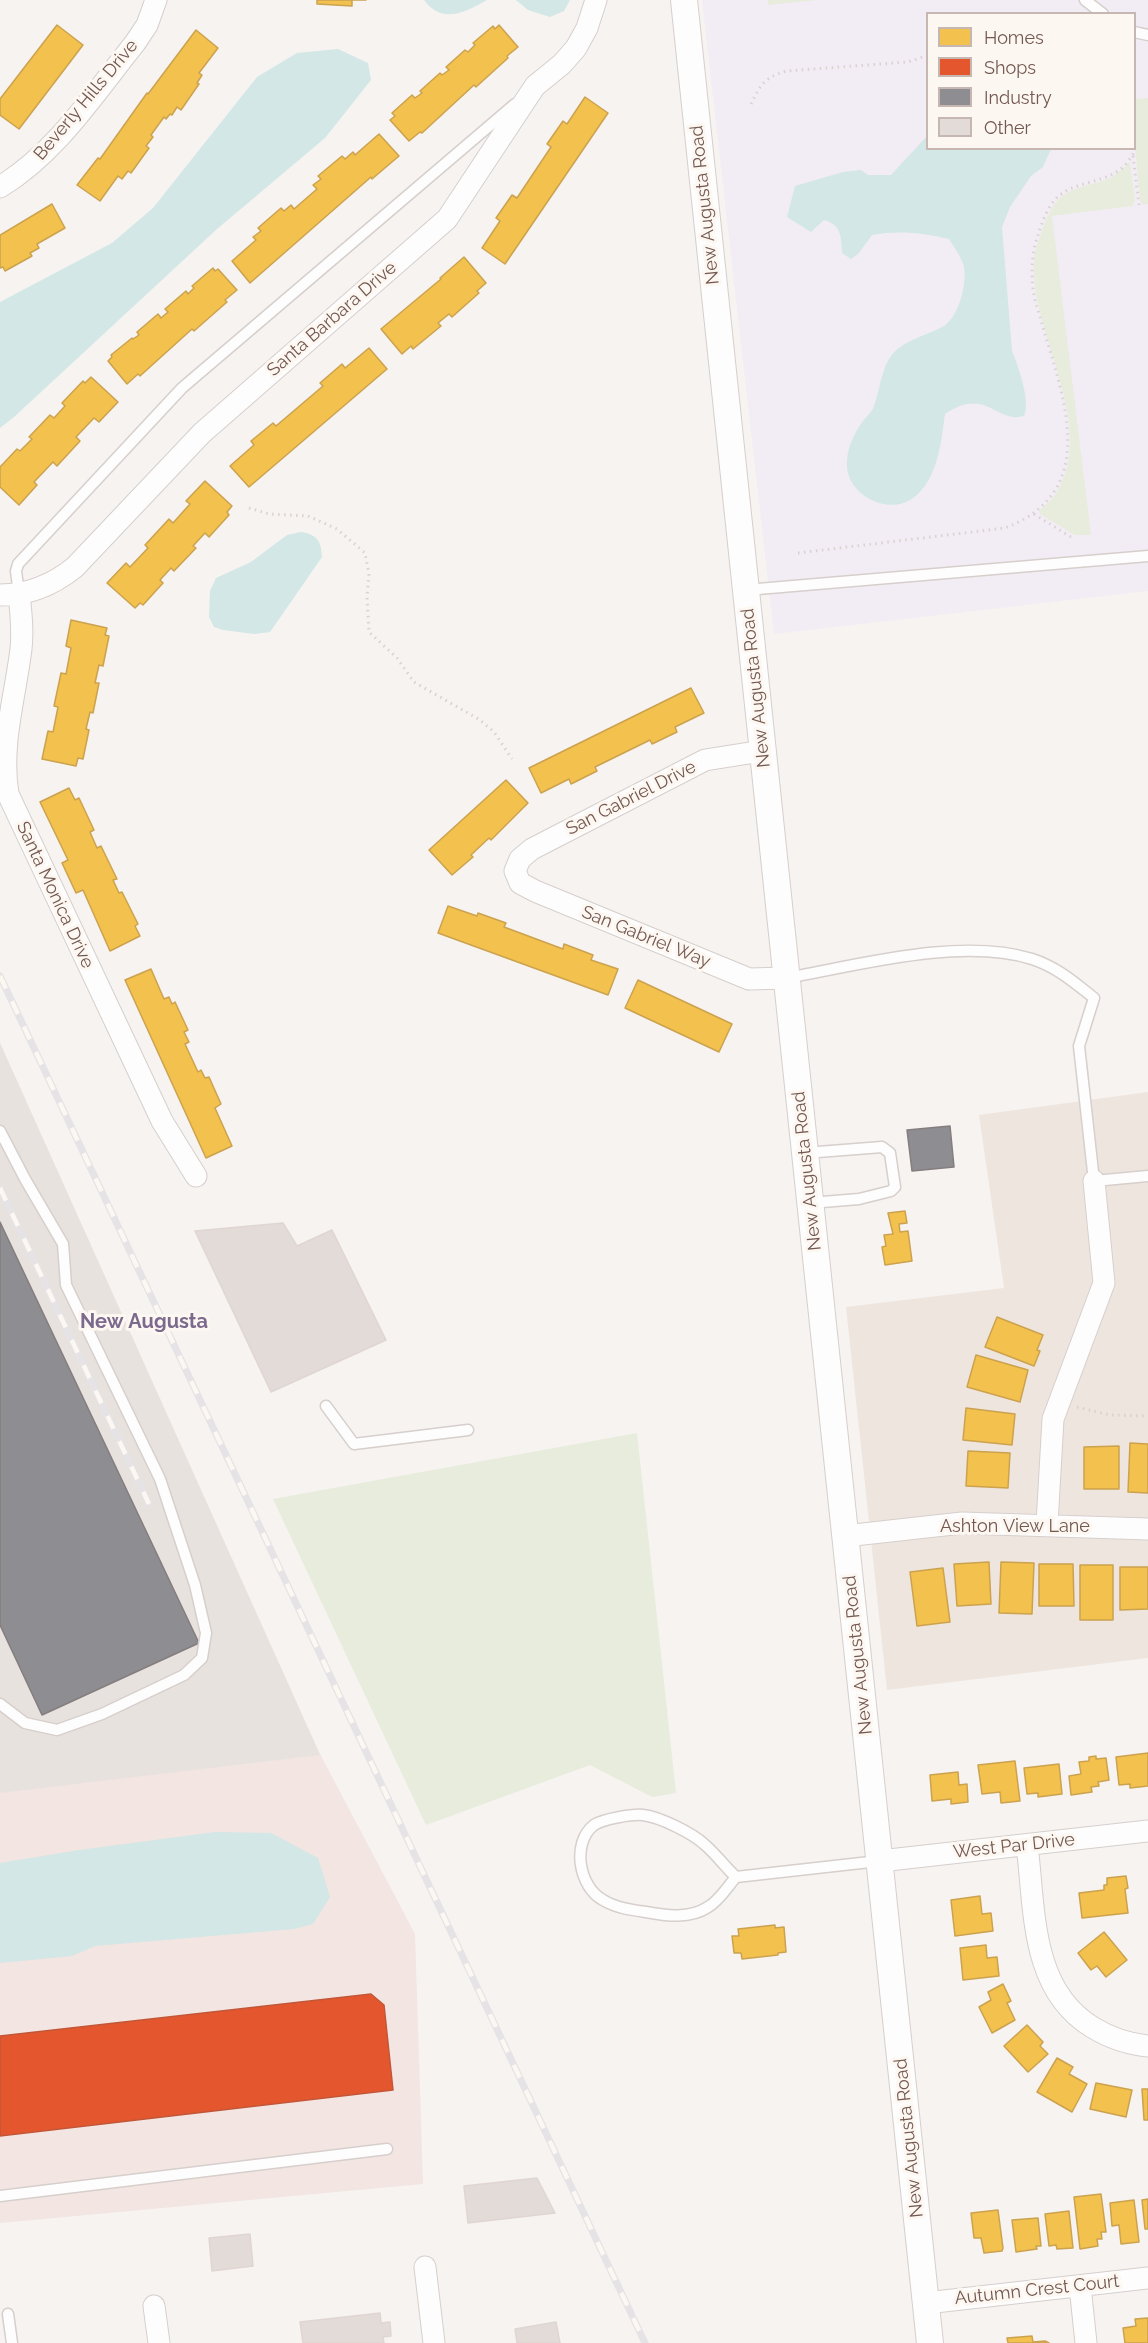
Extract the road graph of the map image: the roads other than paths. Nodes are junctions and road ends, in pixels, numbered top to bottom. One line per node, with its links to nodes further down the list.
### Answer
1 (156, 0): 7 (street, Beverly Hills Drive)
2 (596, 0): 6 (street, Santa Barbara Drive)
3 (684, 0): 9 (street, New Augusta Road)
4 (1085, 0): 5 (lane)
5 (1100, 12)
6 (535, 86): 10 (lane); 10 (street, Santa Barbara Drive)
7 (0, 187)
8 (1148, 556): 9 (lane)
9 (746, 590): 11 (street, New Augusta Road)
10 (9, 594): 16 (street, Santa Monica Drive)
11 (762, 751): 12 (street, San Gabriel Drive); 13 (street, New Augusta Road)
12 (515, 872): 13 (street, San Gabriel Way)
13 (787, 978): 15 (street, New Augusta Road); 18 (lane)
14 (0, 1131): 25 (lane)
15 (805, 1153): 19 (street, New Augusta Road); 19 (lane)
16 (196, 1176)
17 (1148, 1176): 18 (lane)
18 (1094, 1181): 22 (street)
19 (810, 1203): 24 (street, New Augusta Road)
20 (326, 1406): 21 (lane)
21 (468, 1430)
22 (1047, 1524): 23 (street, Ashton View Lane); 24 (street, Ashton View Lane)
23 (1148, 1529)
24 (846, 1536): 28 (street, New Augusta Road)
25 (0, 1704)
26 (1148, 1831): 27 (street, West Par Drive)
27 (1027, 1845): 28 (street, West Par Drive); 30 (street)
28 (880, 1861): 29 (lane); 36 (street, New Augusta Road)
29 (736, 1877): 29 (lane)
30 (1148, 2046)
31 (387, 2149): 32 (lane)
32 (0, 2196)
33 (425, 2267): 41 (street)
34 (1148, 2278): 35 (street, Autumn Crest Court)
35 (1080, 2286): 36 (street, Autumn Crest Court); 43 (street)
36 (926, 2303): 42 (street, New Augusta Road)
37 (154, 2306): 40 (street)
38 (8, 2314): 39 (lane)
39 (12, 2343)
40 (159, 2343)
41 (434, 2343)
42 (930, 2343)
43 (1086, 2343)

